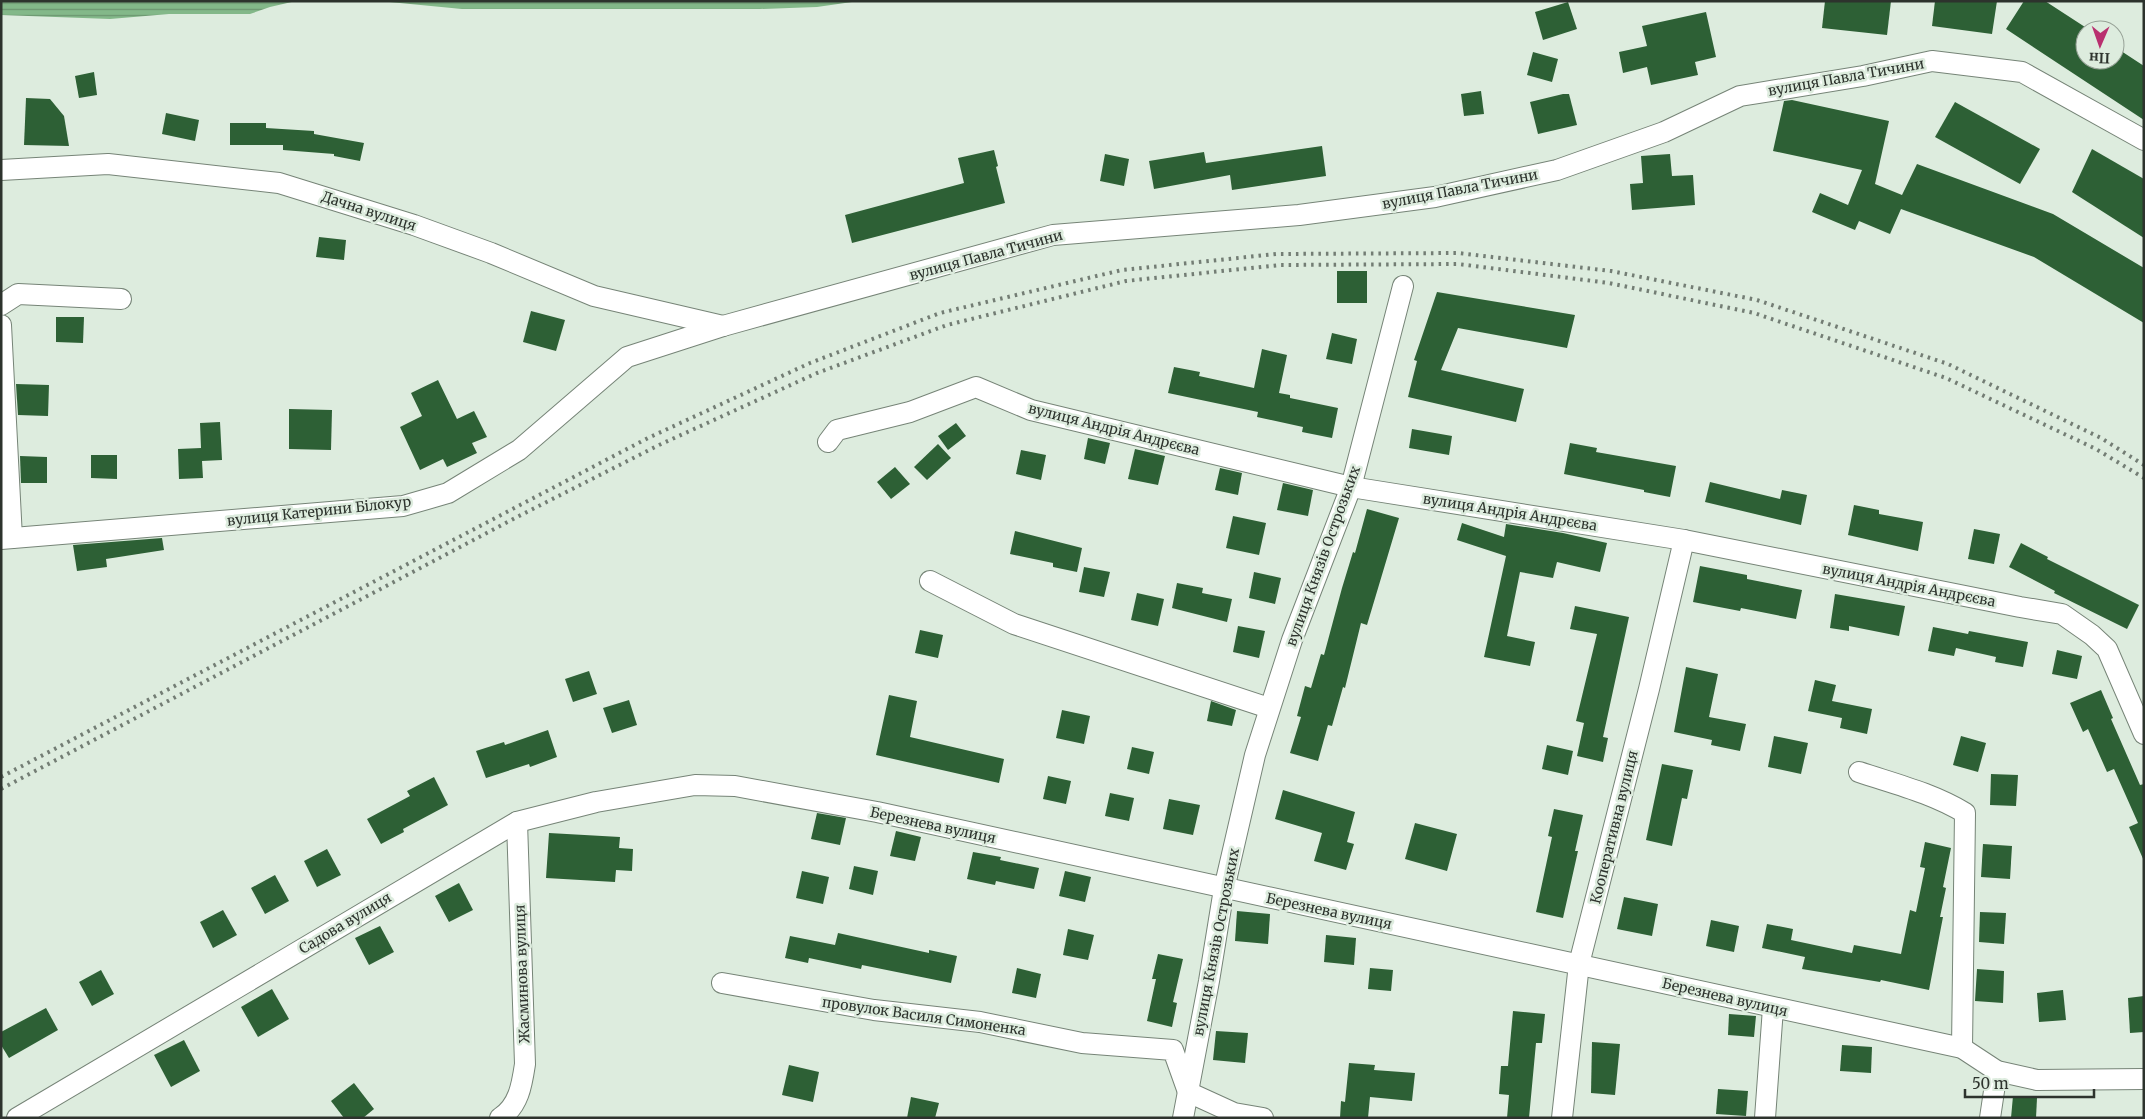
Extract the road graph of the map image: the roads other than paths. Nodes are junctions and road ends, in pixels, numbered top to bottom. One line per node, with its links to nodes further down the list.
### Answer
1 (2144, 140): 7 (street, вулиця Павла Тичини)
2 (1, 170): 7 (street, Дачна вулиця)
3 (1403, 286): 9 (street, вулиця Князів Острозьких)
4 (121, 299): 5 (street)
5 (1, 305)
6 (1, 324): 10 (street, вулиця Катерини Білокур)
7 (723, 326): 10 (street, вулиця Катерини Білокур)
8 (828, 442): 9 (street, вулиця Андрія Андрєєва)
9 (1351, 487): 11 (street, вулиця Андрія Андрєєва); 13 (street, вулиця Князів Острозьких)
10 (7, 538)
11 (1684, 540): 14 (street, вулиця Андрія Андрєєва); 19 (street, Кооперативна вулиця)
12 (930, 581): 13 (street)
13 (1269, 708): 18 (street, вулиця Князів Острозьких)
14 (2144, 734)
15 (1859, 772): 22 (street)
16 (695, 785): 17 (street, Садова вулиця); 18 (street, Березнева вулиця)
17 (517, 822): 26 (street, Садова вулиця); 27 (street, Жасминова вулиця)
18 (1224, 889): 19 (street, Березнева вулиця); 25 (street, вулиця Князів Острозьких)
19 (1579, 964): 21 (street, Березнева вулиця); 30 (street, Кооперативна вулиця)
20 (722, 983): 25 (street, провулок Василя Симоненка)
21 (1773, 1008): 22 (street, Березнева вулиця); 31 (street)
22 (1962, 1048): 23 (street, Березнева вулиця)
23 (1997, 1071): 24 (street, Березнева вулиця); 32 (street)
24 (2144, 1078)
25 (1188, 1092): 28 (street, вулиця Князів Острозьких); 29 (street)
26 (17, 1118)
27 (500, 1118)
28 (1183, 1118)
29 (1263, 1118)
30 (1562, 1118)
31 (1766, 1118)
32 (1990, 1118)

